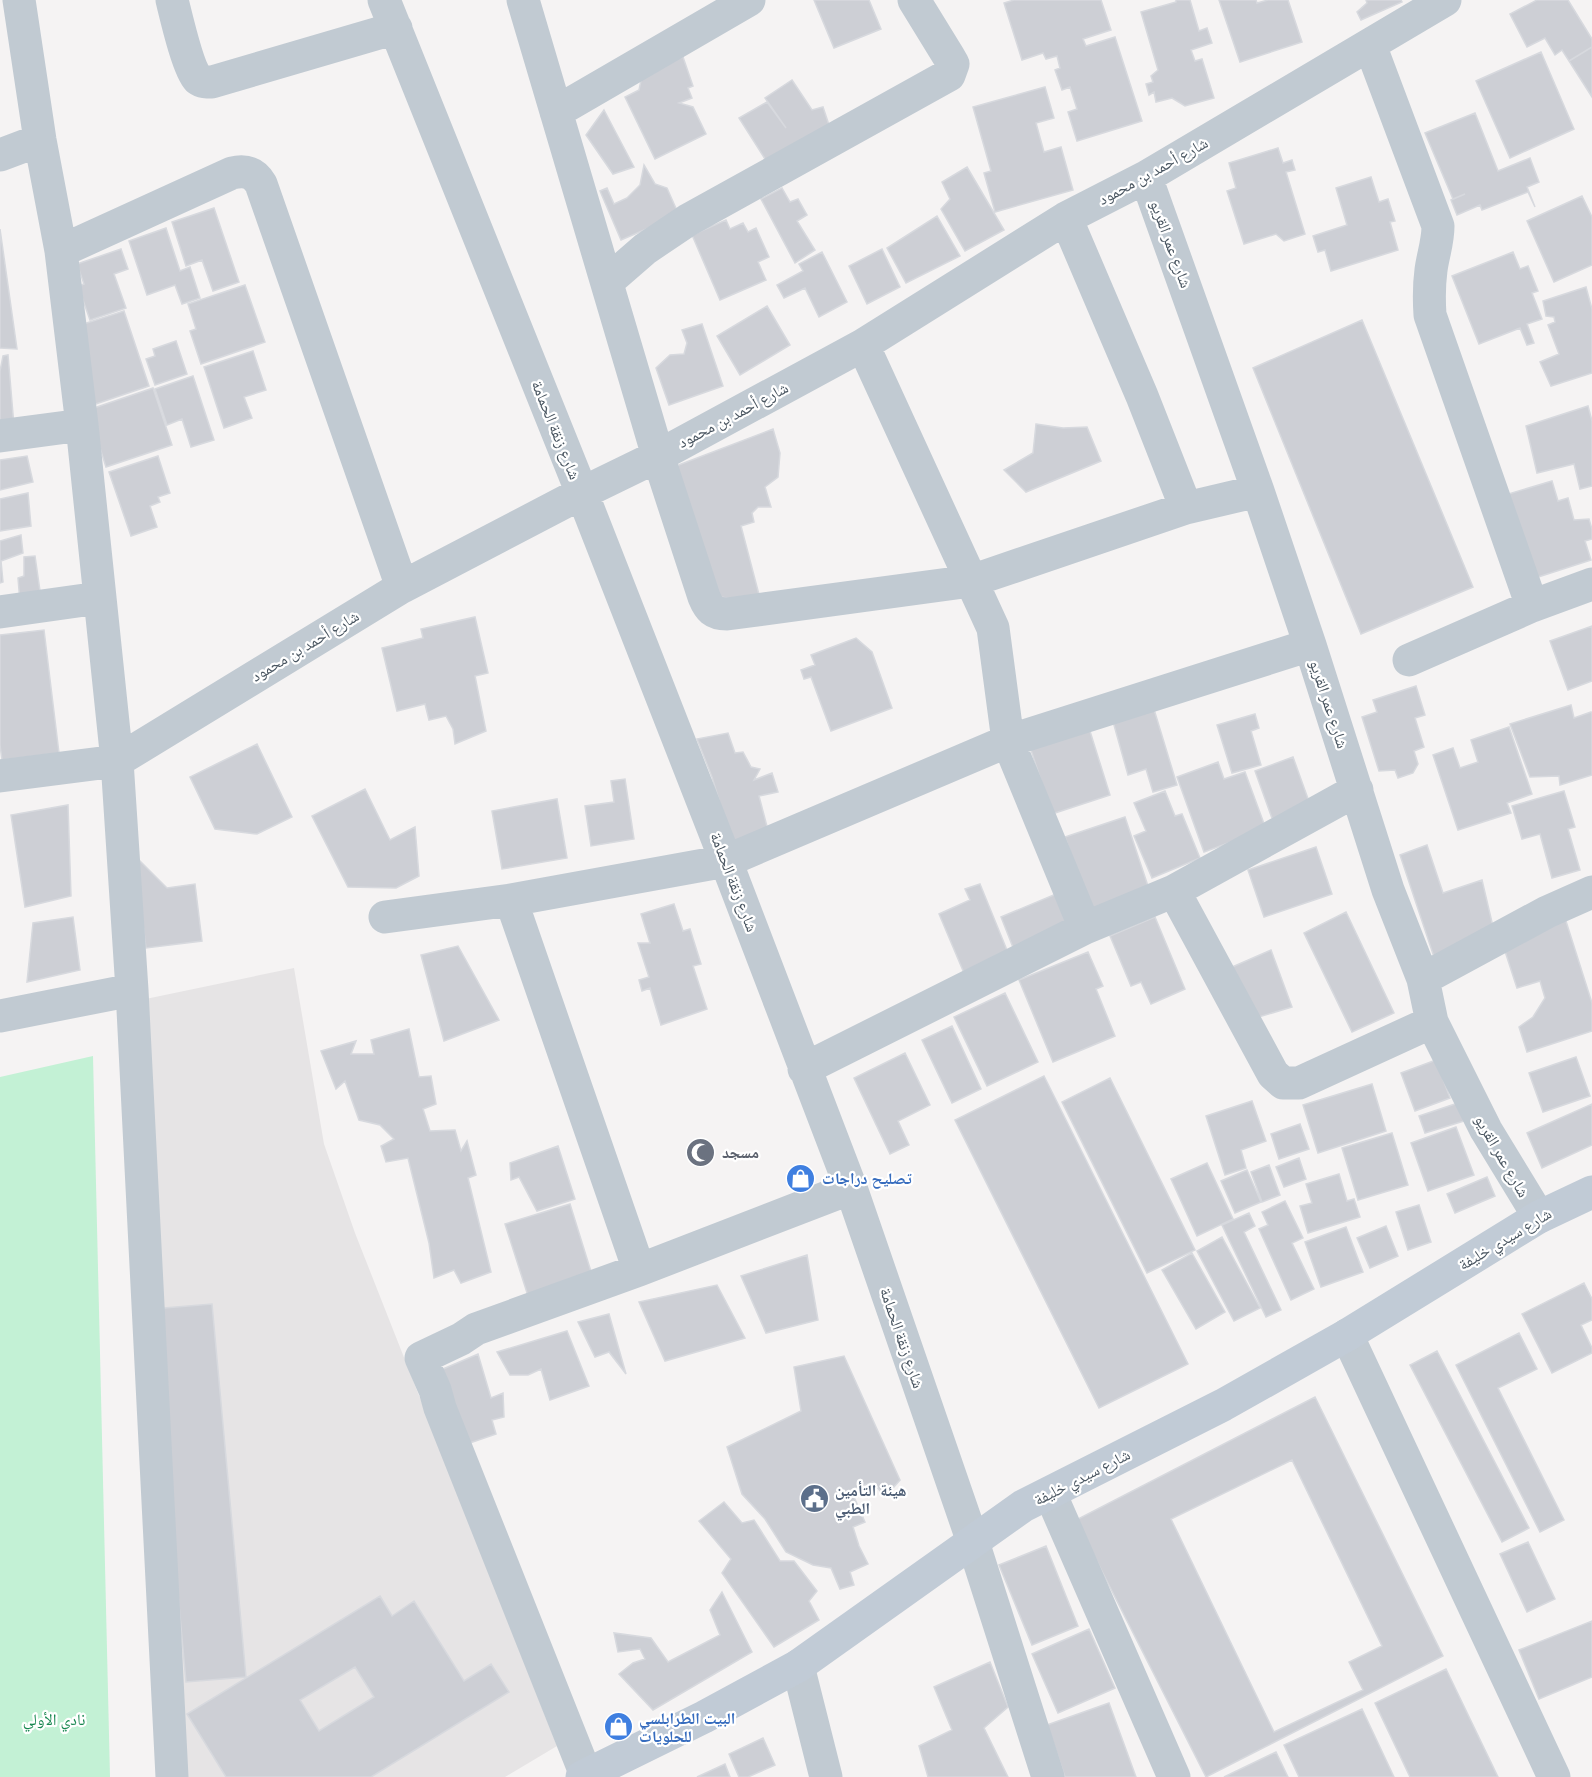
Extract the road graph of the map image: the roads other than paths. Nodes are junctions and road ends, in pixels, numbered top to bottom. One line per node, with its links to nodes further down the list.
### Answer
1 (171, 0): 6 (street)
2 (523, 0): 9 (street)
3 (749, 0): 9 (street)
4 (914, 0): 15 (street)
5 (1445, 0): 8 (street, شارع أحمد بن محمود)
6 (390, 14): 21 (street, شارع زنقة الحمامة)
7 (14, 23): 10 (street)
8 (1370, 45): 12 (street, شارع أحمد بن محمود); 27 (street)
9 (556, 112): 15 (street)
10 (40, 140): 11 (street); 14 (street)
11 (0, 155)
12 (1146, 177): 13 (street, شارع أحمد بن محمود); 20 (street, شارع عمر القريو)
13 (1066, 218): 16 (street, شارع أحمد بن محمود); 22 (street)
14 (61, 251): 17 (street); 25 (street)
15 (607, 282): 19 (street)
16 (863, 345): 19 (street, شارع أحمد بن محمود); 23 (street)
17 (82, 424): 18 (street); 26 (street)
18 (0, 436)
19 (658, 456): 21 (street, شارع أحمد بن محمود); 23 (street)
20 (1258, 491): 22 (street); 29 (street, شارع عمر القريو)
21 (582, 493): 25 (street, شارع أحمد بن محمود); 35 (street, شارع زنقة الحمامة)
22 (1186, 508): 23 (street)
23 (971, 581): 31 (street)
24 (1592, 584): 27 (street)
25 (402, 587): 32 (street, شارع أحمد بن محمود)
26 (99, 598): 28 (street); 32 (street)
27 (1532, 606): 30 (street)
28 (0, 612)
29 (1310, 645): 31 (street); 34 (street, شارع عمر القريو)
30 (1409, 660)
31 (1008, 741): 35 (street); 40 (street)
32 (117, 761): 33 (street, شارع أحمد بن محمود); 42 (street)
33 (0, 776)
34 (1357, 790): 36 (street); 41 (street, شارع عمر القريو)
35 (726, 861): 38 (street); 45 (street, شارع زنقة الحمامة)
36 (1174, 891): 40 (street); 44 (street)
37 (1592, 892): 41 (street)
38 (511, 900): 39 (street); 49 (street)
39 (385, 917)
40 (1085, 928): 45 (street)
41 (1423, 979): 44 (street, شارع عمر القريو)
42 (132, 990): 43 (street); 55 (street)
43 (0, 1016)
44 (1432, 1022): 48 (street, شارع عمر القريو)
45 (804, 1069): 46 (street, شارع زنقة الحمامة)
46 (851, 1188): 49 (street); 52 (street, شارع زنقة الحمامة)
47 (1592, 1192): 48 (main road, شارع سيدي خليفة)
48 (1539, 1217): 50 (main road, شارع سيدي خليفة)
49 (639, 1270): 54 (street)
50 (1347, 1335): 51 (main road, شارع سيدي خليفة); 59 (street)
51 (1050, 1494): 52 (main road, شارع سيدي خليفة); 58 (street)
52 (973, 1542): 53 (main road, شارع سيدي خليفة); 57 (street, شارع زنقة الحمامة)
53 (798, 1666): 54 (main road, شارع سيدي خليفة); 56 (street)
54 (584, 1776)
55 (172, 1777)
56 (826, 1777)
57 (1048, 1777)
58 (1174, 1777)
59 (1554, 1777)

